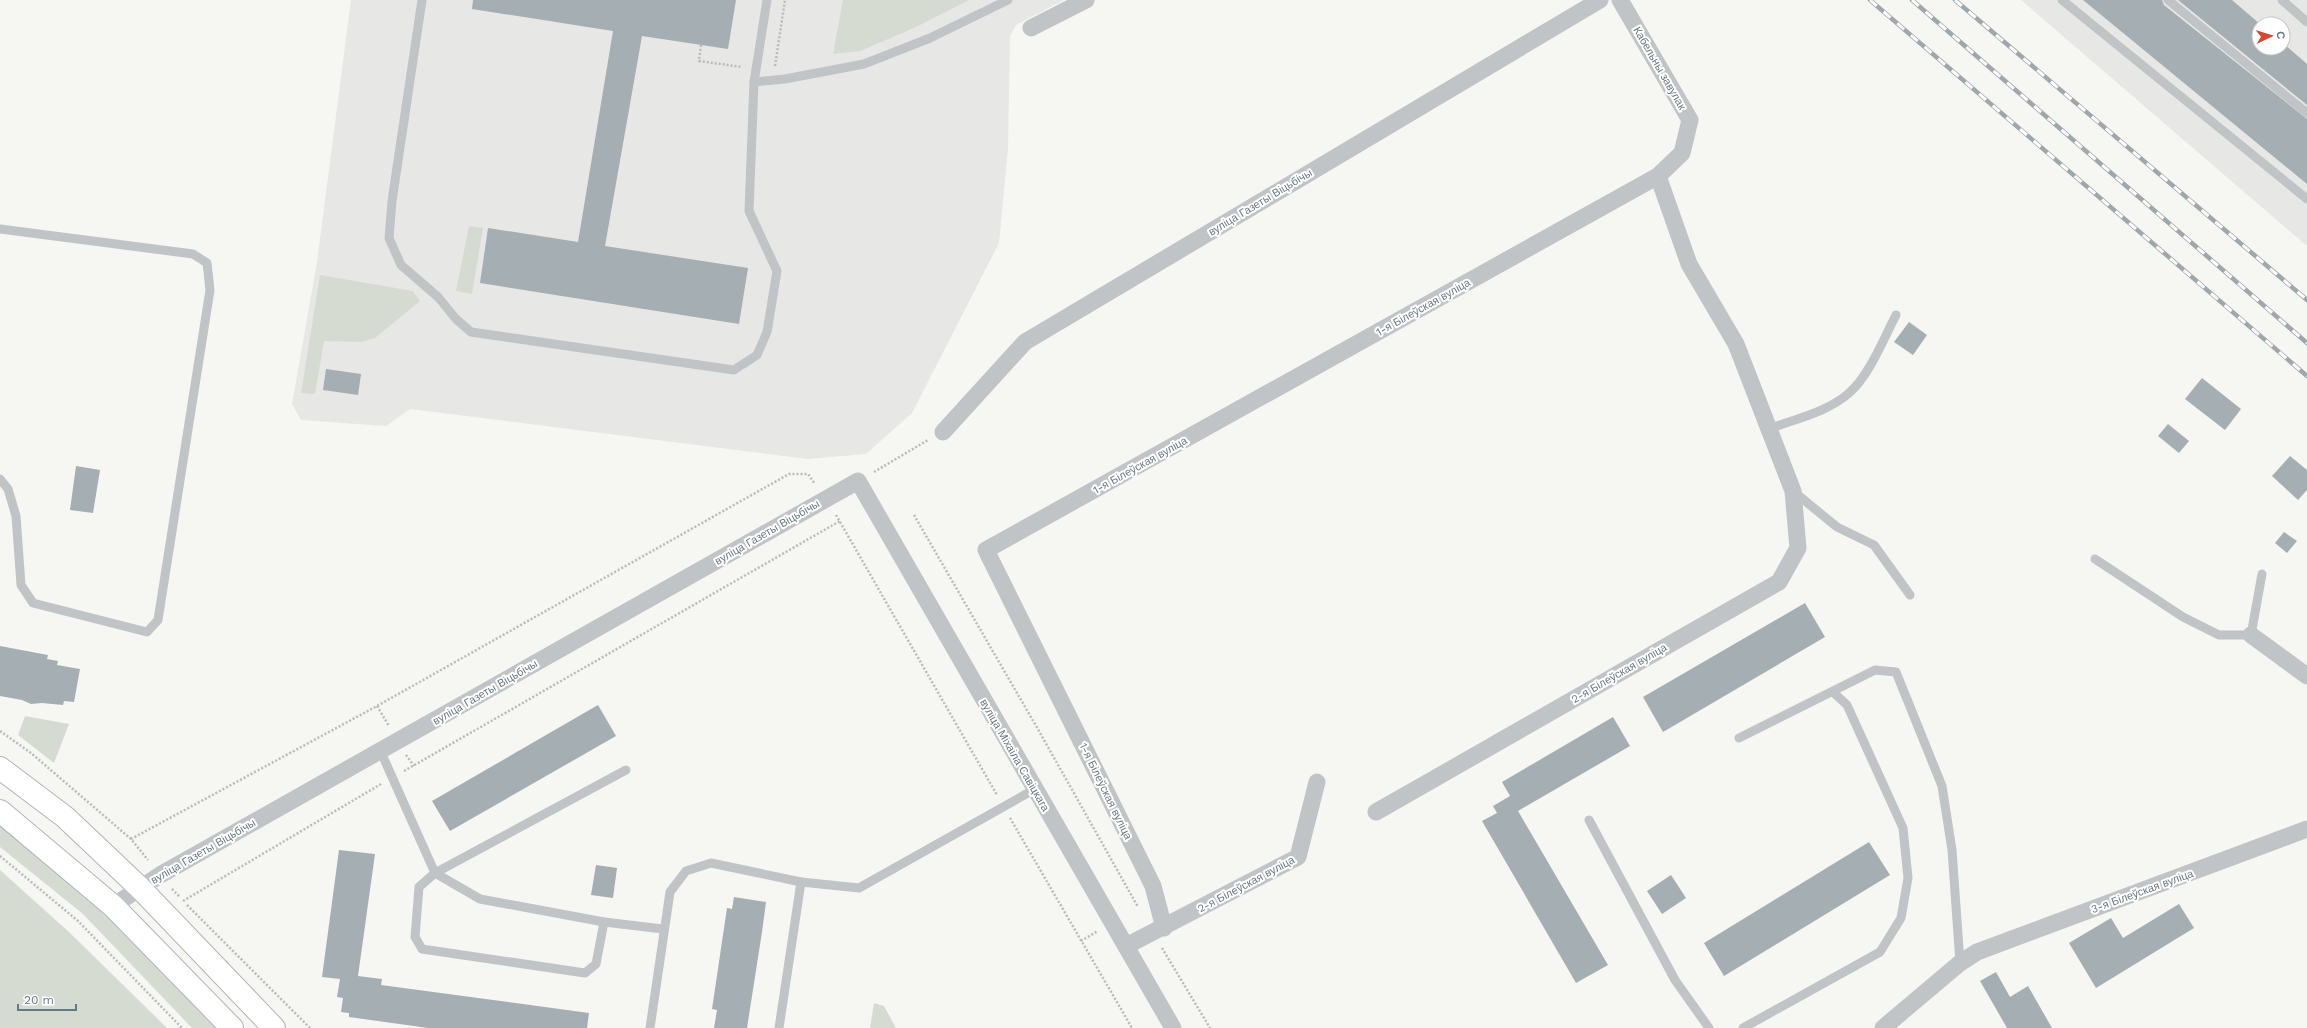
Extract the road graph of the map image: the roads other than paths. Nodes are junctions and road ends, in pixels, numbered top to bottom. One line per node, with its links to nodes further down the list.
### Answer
1 (422, 0): 12 (lane)
2 (768, 0): 12 (lane)
3 (1008, 0): 12 (lane)
4 (1086, 0): 11 (street)
5 (1600, 0): 19 (street, вуліца Газеты Віцьбічы)
6 (1620, 0): 14 (street, Кабельны завулак)
7 (2062, 0): 15 (lane)
8 (2168, 0): 13 (lane)
9 (2282, 0): 10 (lane)
10 (2307, 22)
11 (1031, 28)
12 (754, 82)
13 (2307, 113)
14 (1658, 176): 18 (street, 2-я Білеўская вуліца); 45 (street, 1-я Білеўская вуліца)
15 (2307, 199)
16 (0, 229): 20 (lane)
17 (1896, 315): 18 (lane)
18 (1769, 429): 22 (street, 2-я Білеўская вуліца)
19 (943, 432)
20 (0, 479)
21 (858, 481): 30 (street, вуліца Газеты Віцьбічы); 34 (street, вуліца Міхаіла Савіцкага)
22 (1793, 491): 25 (lane); 36 (street, 2-я Білеўская вуліца)
23 (2095, 559): 26 (lane)
24 (2262, 574): 26 (lane)
25 (1910, 595)
26 (2251, 635): 27 (street)
27 (2307, 676)
28 (1833, 692): 29 (lane); 47 (lane); 54 (lane)
29 (1739, 738)
30 (380, 750): 39 (lane); 41 (street, вуліца Газеты Віцьбічы)
31 (0, 768): 41 (main road)
32 (626, 770): 39 (lane)
33 (1317, 782): 45 (street, 2-я Білеўская вуліца)
34 (1035, 789): 40 (lane); 46 (street, вуліца Міхаіла Савіцкага)
35 (0, 811): 42 (main road)
36 (1376, 812)
37 (1589, 820): 53 (lane)
38 (2307, 829): 47 (street, 3-я Білеўская вуліца)
39 (435, 873): 43 (lane); 43 (lane)
40 (801, 882): 44 (lane); 51 (lane)
41 (140, 888): 42 (street, вуліца Газеты Віцьбічы); 49 (main road)
42 (114, 906): 48 (main road)
43 (604, 922): 44 (lane)
44 (663, 929): 50 (lane)
45 (1158, 930): 46 (street, 2-я Білеўская вуліца)
46 (1126, 946): 52 (street, вуліца Міхаіла Савіцкага)
47 (1960, 963): 55 (street, 3-я Білеўская вуліца)
48 (232, 1028)
49 (274, 1028)
50 (650, 1028)
51 (779, 1028)
52 (1173, 1028)
53 (1708, 1028)
54 (1743, 1028)
55 (1883, 1028)

